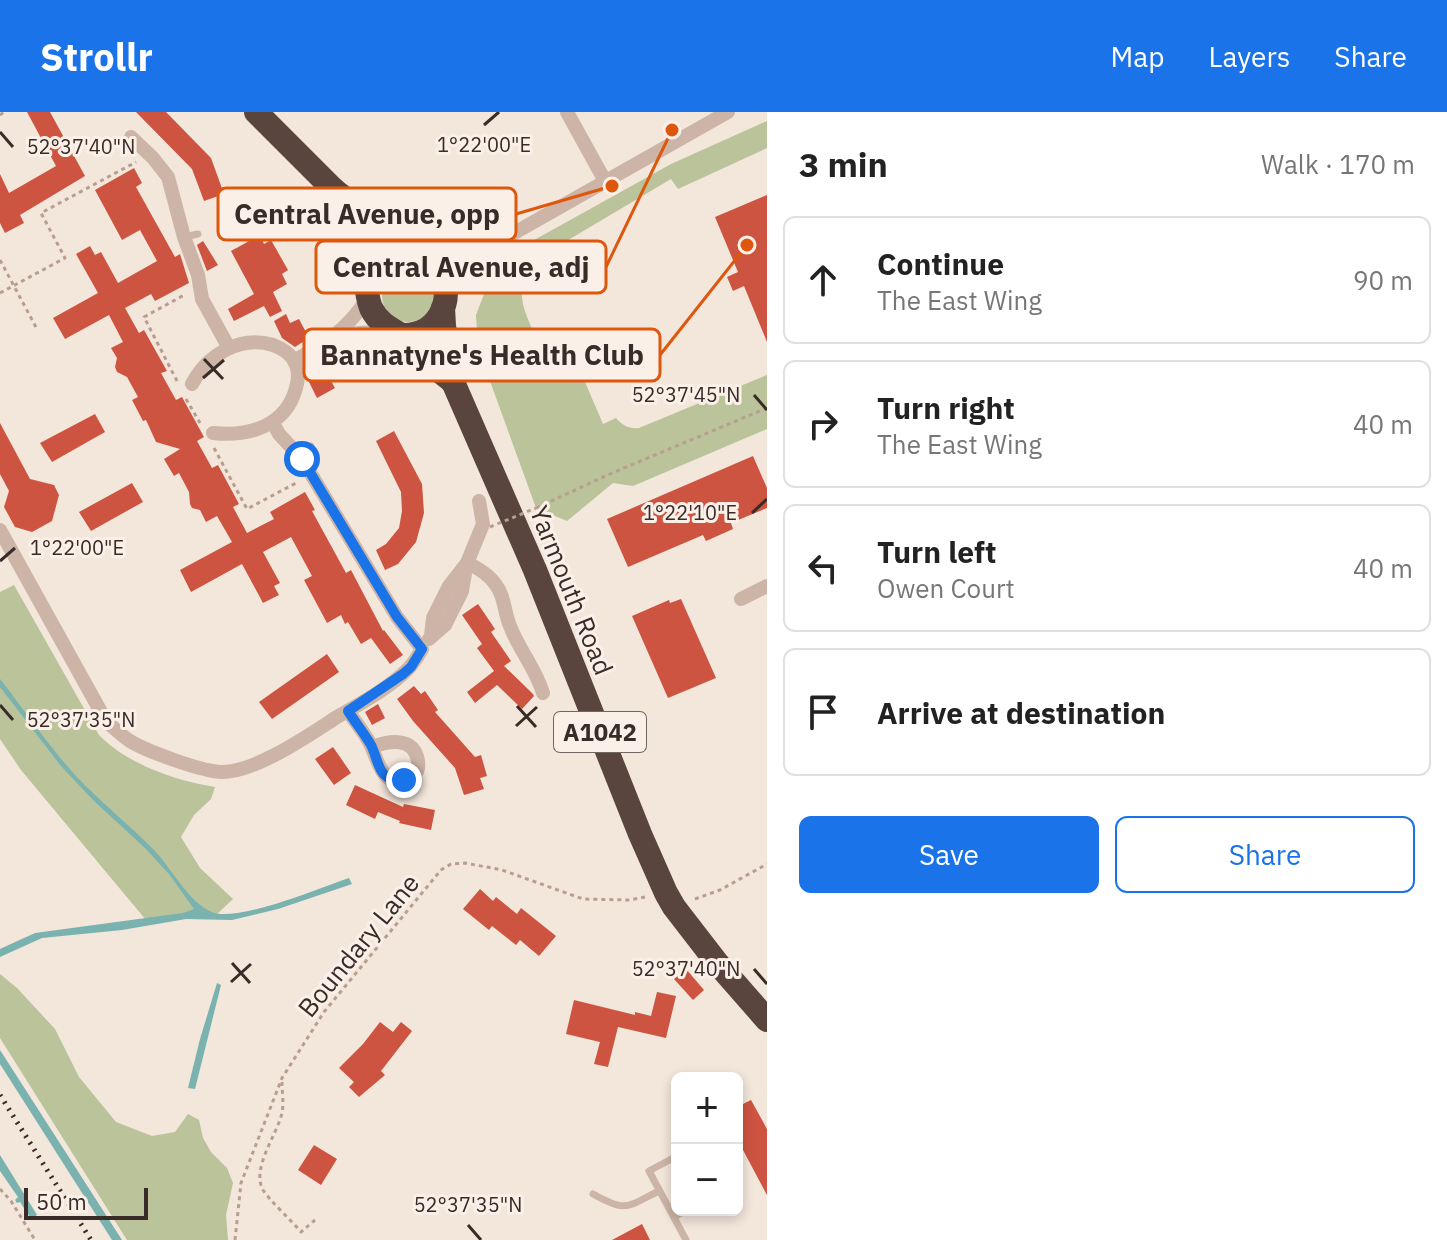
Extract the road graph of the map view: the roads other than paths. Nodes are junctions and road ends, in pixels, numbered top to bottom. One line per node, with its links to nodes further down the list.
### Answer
1 (256, 112): 6 (highway, Yarmouth Road / A1042)
2 (567, 112): 5 (street)
3 (728, 112): 5 (street)
4 (131, 137): 13 (street)
5 (605, 181): 7 (street)
6 (334, 190): 8 (highway, Yarmouth Road / A1042); 9 (highway, Yarmouth Road / A1042)
7 (479, 253): 8 (street); 10 (street)
8 (415, 258): 9 (highway); 10 (highway, Yarmouth Road / A1042)
9 (368, 293): 11 (highway, Yarmouth Road / A1042); 12 (street)
10 (444, 304): 11 (highway); 15 (highway, Yarmouth Road / A1042)
11 (398, 333): 12 (street); 15 (highway, Yarmouth Road / A1042)
12 (331, 339): 14 (street)
13 (229, 348): 14 (street); 16 (street)
14 (294, 361): 17 (street)
15 (453, 382): 30 (highway, Yarmouth Road / A1042)
16 (186, 385)
17 (273, 423): 18 (street); 20 (street)
18 (210, 437)
19 (311, 446): 20 (lane)
20 (294, 450): 26 (street)
21 (479, 501): 23 (street)
22 (0, 530): 28 (street)
23 (467, 563): 26 (street); 27 (street)
24 (767, 586): 25 (street)
25 (741, 599)
26 (427, 642): 28 (street)
27 (543, 693)
28 (348, 711): 29 (street)
29 (372, 747)
30 (767, 1020)
31 (671, 1159): 32 (lane)
32 (659, 1191): 33 (lane); 34 (lane)
33 (593, 1194)
34 (674, 1217): 35 (lane)
35 (686, 1240)

